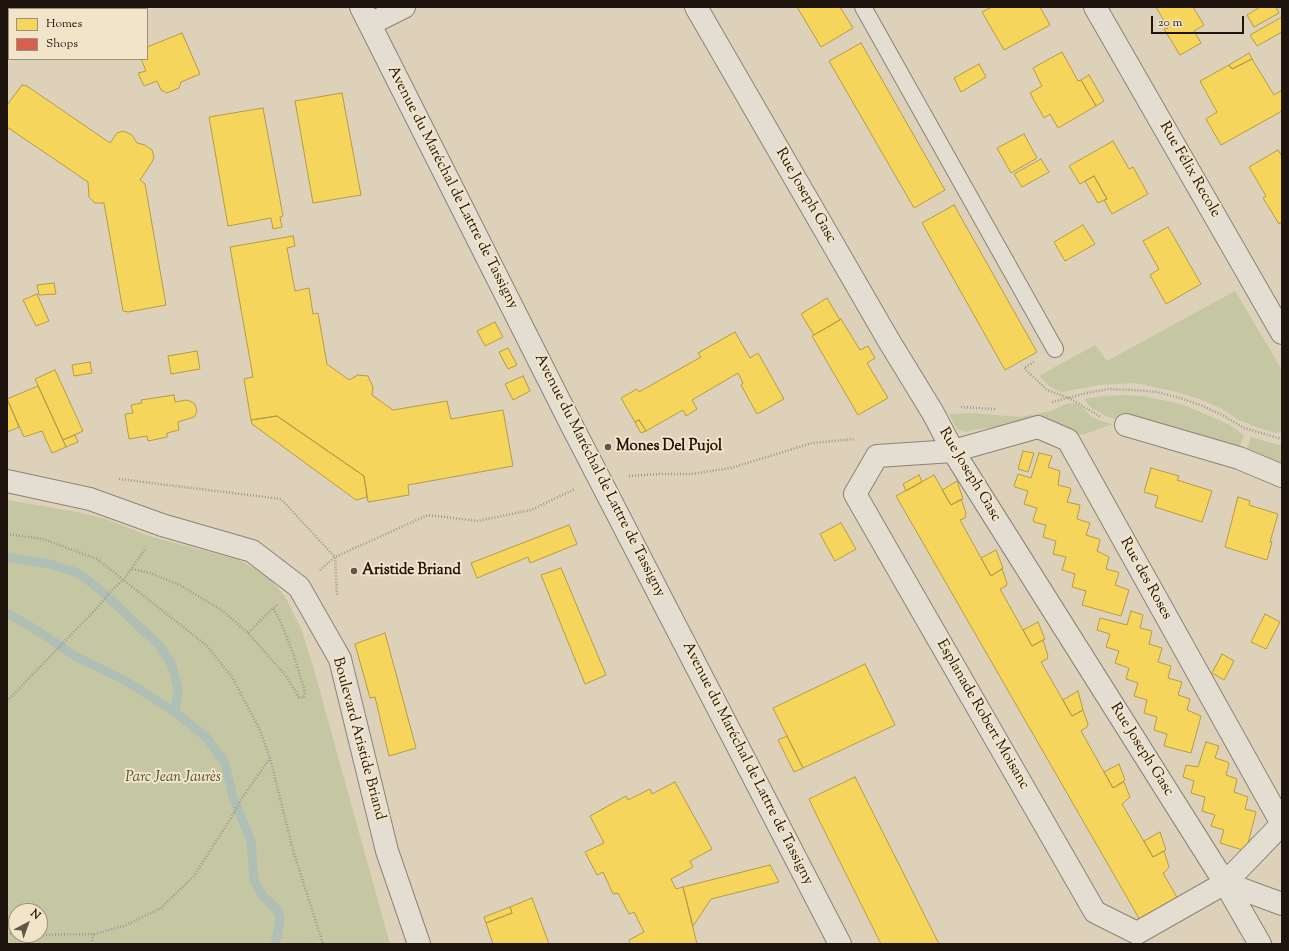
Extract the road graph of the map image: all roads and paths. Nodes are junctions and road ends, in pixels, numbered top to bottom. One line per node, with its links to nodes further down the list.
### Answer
1 (404, 7): 5 (street)
2 (696, 7): 9 (street, Rue Joseph Gasc)
3 (863, 7): 7 (lane)
4 (1095, 7): 6 (street, Rue Félix Recole)
5 (365, 16): 11 (street, Avenue du Maréchal de Lattre de Tassigny)
6 (1282, 333)
7 (1055, 349): 8 (path)
8 (1126, 425): 10 (street)
9 (953, 451): 24 (street, Rue des Roses); 25 (street, Rue Joseph Gasc); 25 (street, Esplanade Robert Moisanc)
10 (1282, 476)
11 (599, 478): 16 (path); 32 (street, Avenue du Maréchal de Lattre de Tassigny)
12 (7, 481): 13 (street, Boulevard Aristide Briand)
13 (90, 499): 14 (street, Boulevard Aristide Briand); 16 (path)
14 (162, 525): 17 (path); 19 (street, Boulevard Aristide Briand)
15 (7, 534): 18 (path)
16 (335, 557): 19 (path)
17 (132, 569): 18 (path); 21 (path)
18 (124, 580): 22 (path); 23 (path)
19 (299, 587): 20 (path); 31 (street, Boulevard Aristide Briand)
20 (273, 608): 21 (path); 21 (path)
21 (248, 633)
22 (7, 701)
23 (270, 758): 27 (path); 30 (path)
24 (1282, 824): 25 (street, Rue des Roses)
25 (1225, 883): 26 (street); 33 (street, Rue Joseph Gasc)
26 (1282, 904)
27 (94, 934): 28 (path); 29 (path)
28 (48, 935)
29 (92, 944)
30 (323, 944)
31 (419, 944)
32 (840, 944)
33 (1260, 944)

